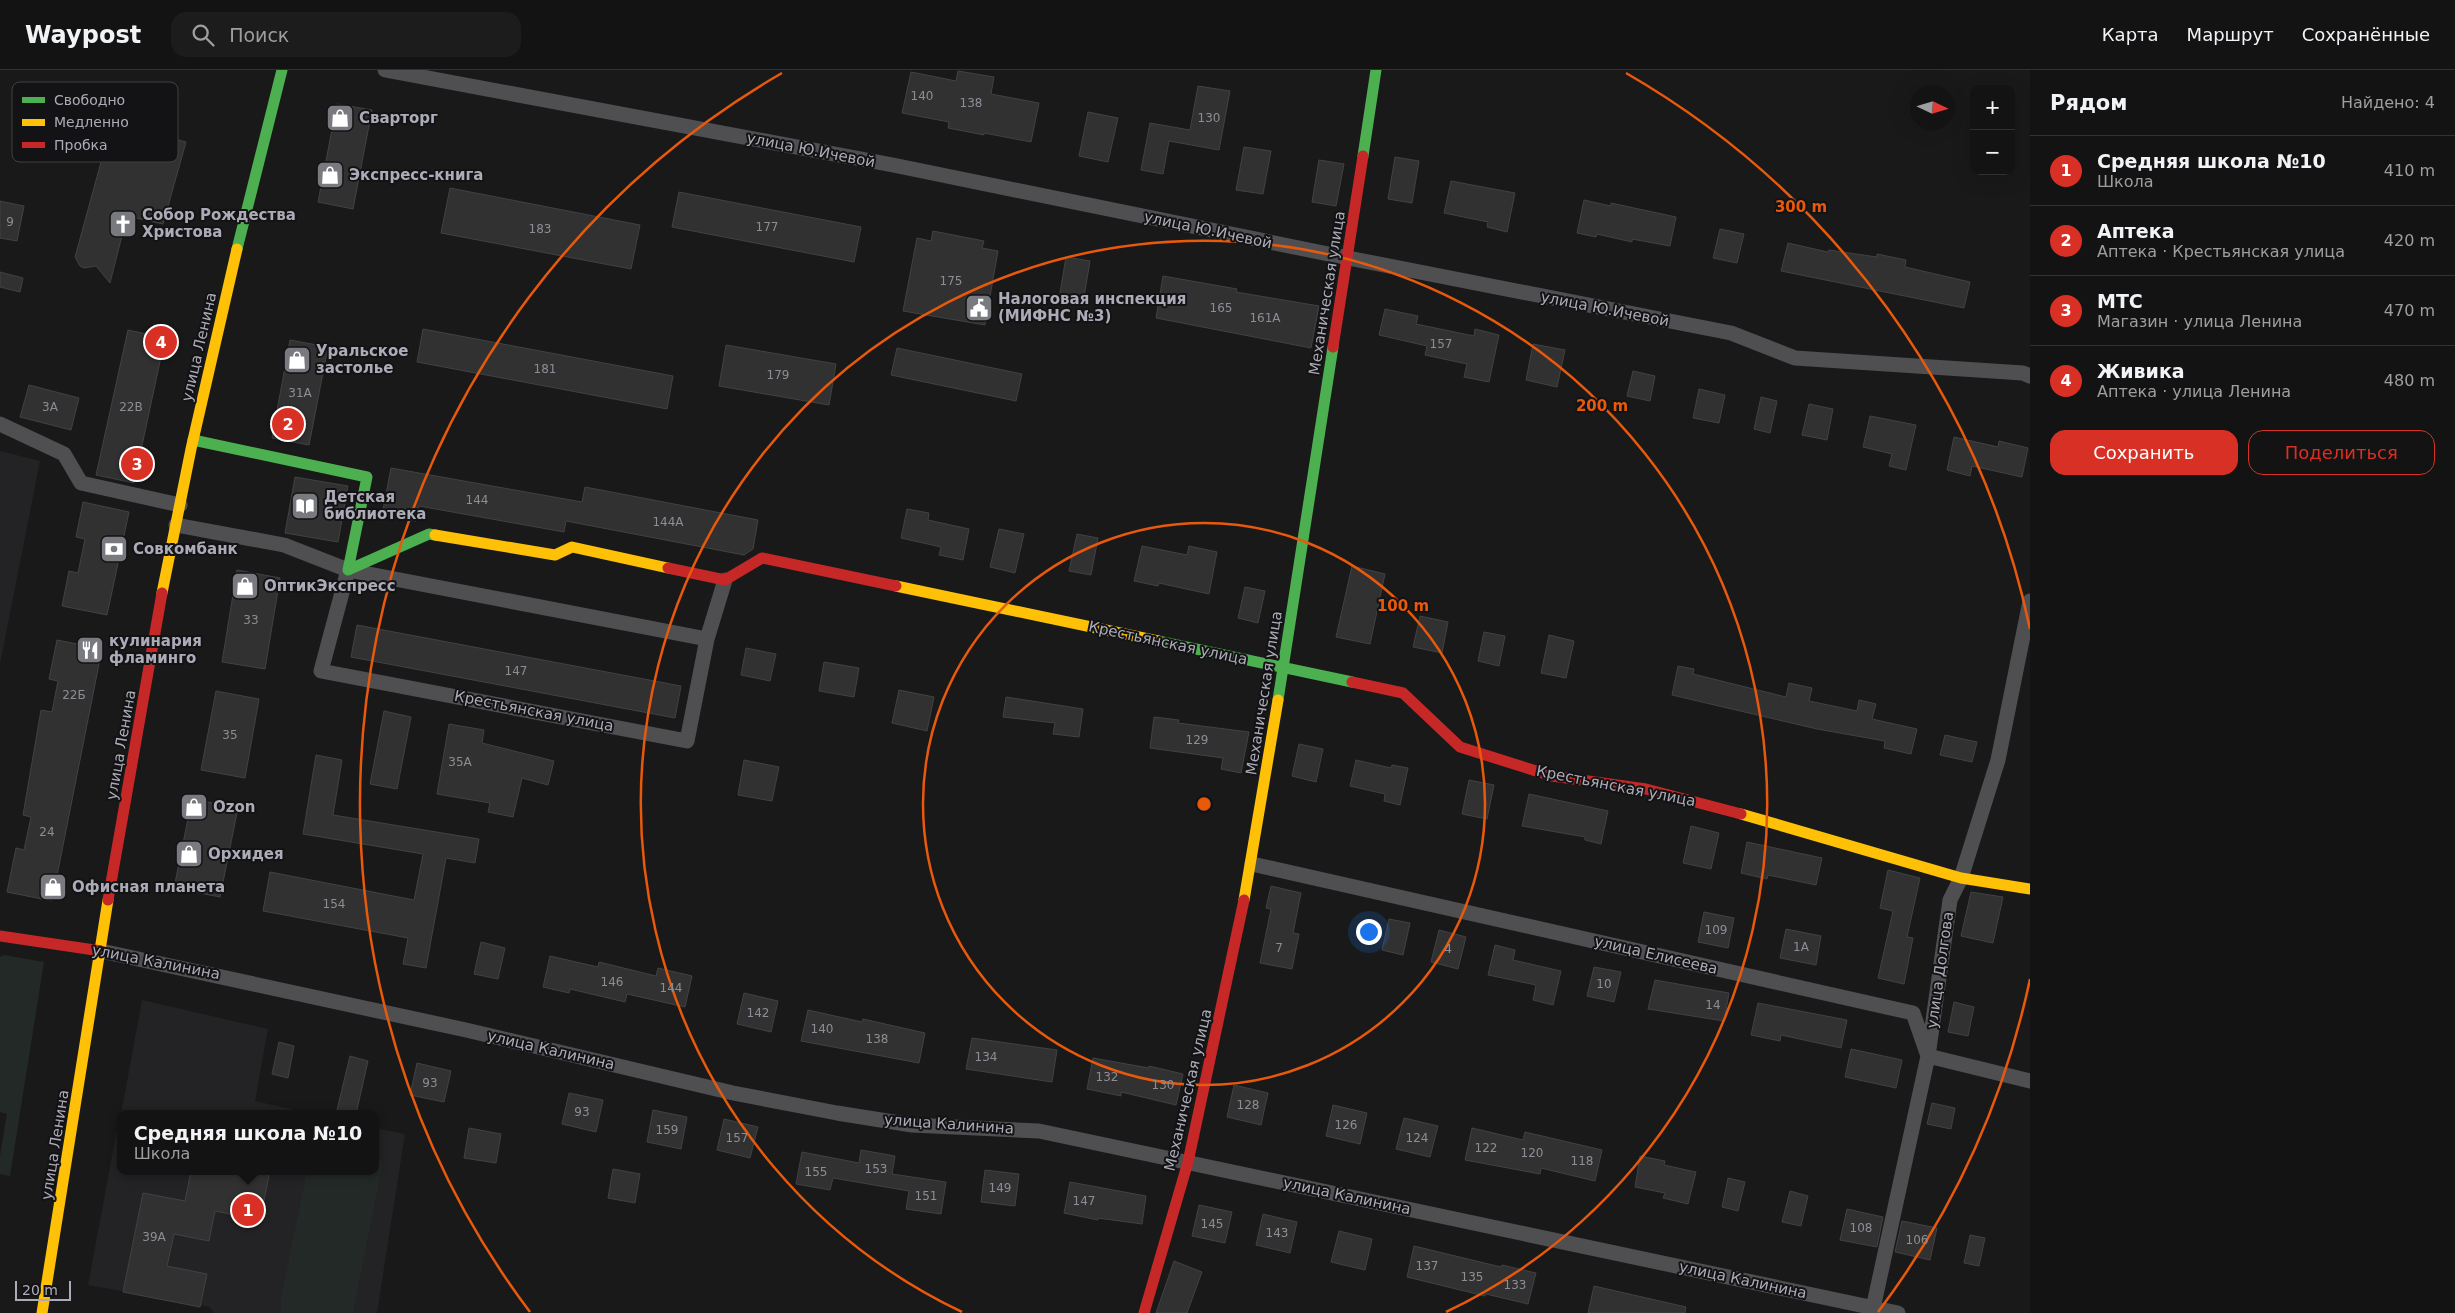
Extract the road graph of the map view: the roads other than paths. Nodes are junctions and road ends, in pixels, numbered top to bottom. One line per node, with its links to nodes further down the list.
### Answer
1 (282, 70): 7 (street, улица Ленина)
2 (385, 70): 4 (street, улица Ю.Ичевой)
3 (1376, 70): 4 (street, Механическая улица)
4 (1348, 258): 5 (street, улица Ю.Ичевой); 14 (street, Механическая улица)
5 (2030, 376)
6 (0, 424): 8 (street)
7 (193, 440): 8 (street, улица Ленина); 10 (street, Крестьянская улица)
8 (180, 505): 9 (street, улица Ленина)
9 (176, 525): 10 (street); 19 (street, улица Ленина)
10 (348, 570): 11 (street); 13 (street); 13 (street, Крестьянская улица)
11 (725, 580): 13 (street, Крестьянская улица); 14 (street, Крестьянская улица)
12 (2030, 601): 16 (street, улица Долгова)
13 (708, 639)
14 (1284, 667): 15 (street, Механическая улица); 16 (street, Крестьянская улица)
15 (1252, 864): 20 (street, улица Елисеева); 22 (street, Механическая улица)
16 (1961, 878): 17 (street, Крестьянская улица); 20 (street, улица Долгова)
17 (2030, 889)
18 (0, 936): 19 (street, улица Калинина)
19 (101, 951): 22 (street, улица Калинина); 24 (street, улица Ленина)
20 (1928, 1056): 21 (street); 23 (street, улица Долгова)
21 (2030, 1081)
22 (1188, 1162): 23 (street, улица Калинина); 25 (street, Механическая улица)
23 (1873, 1310): 26 (street, улица Калинина)
24 (42, 1313)
25 (1144, 1313)
26 (1898, 1313)

